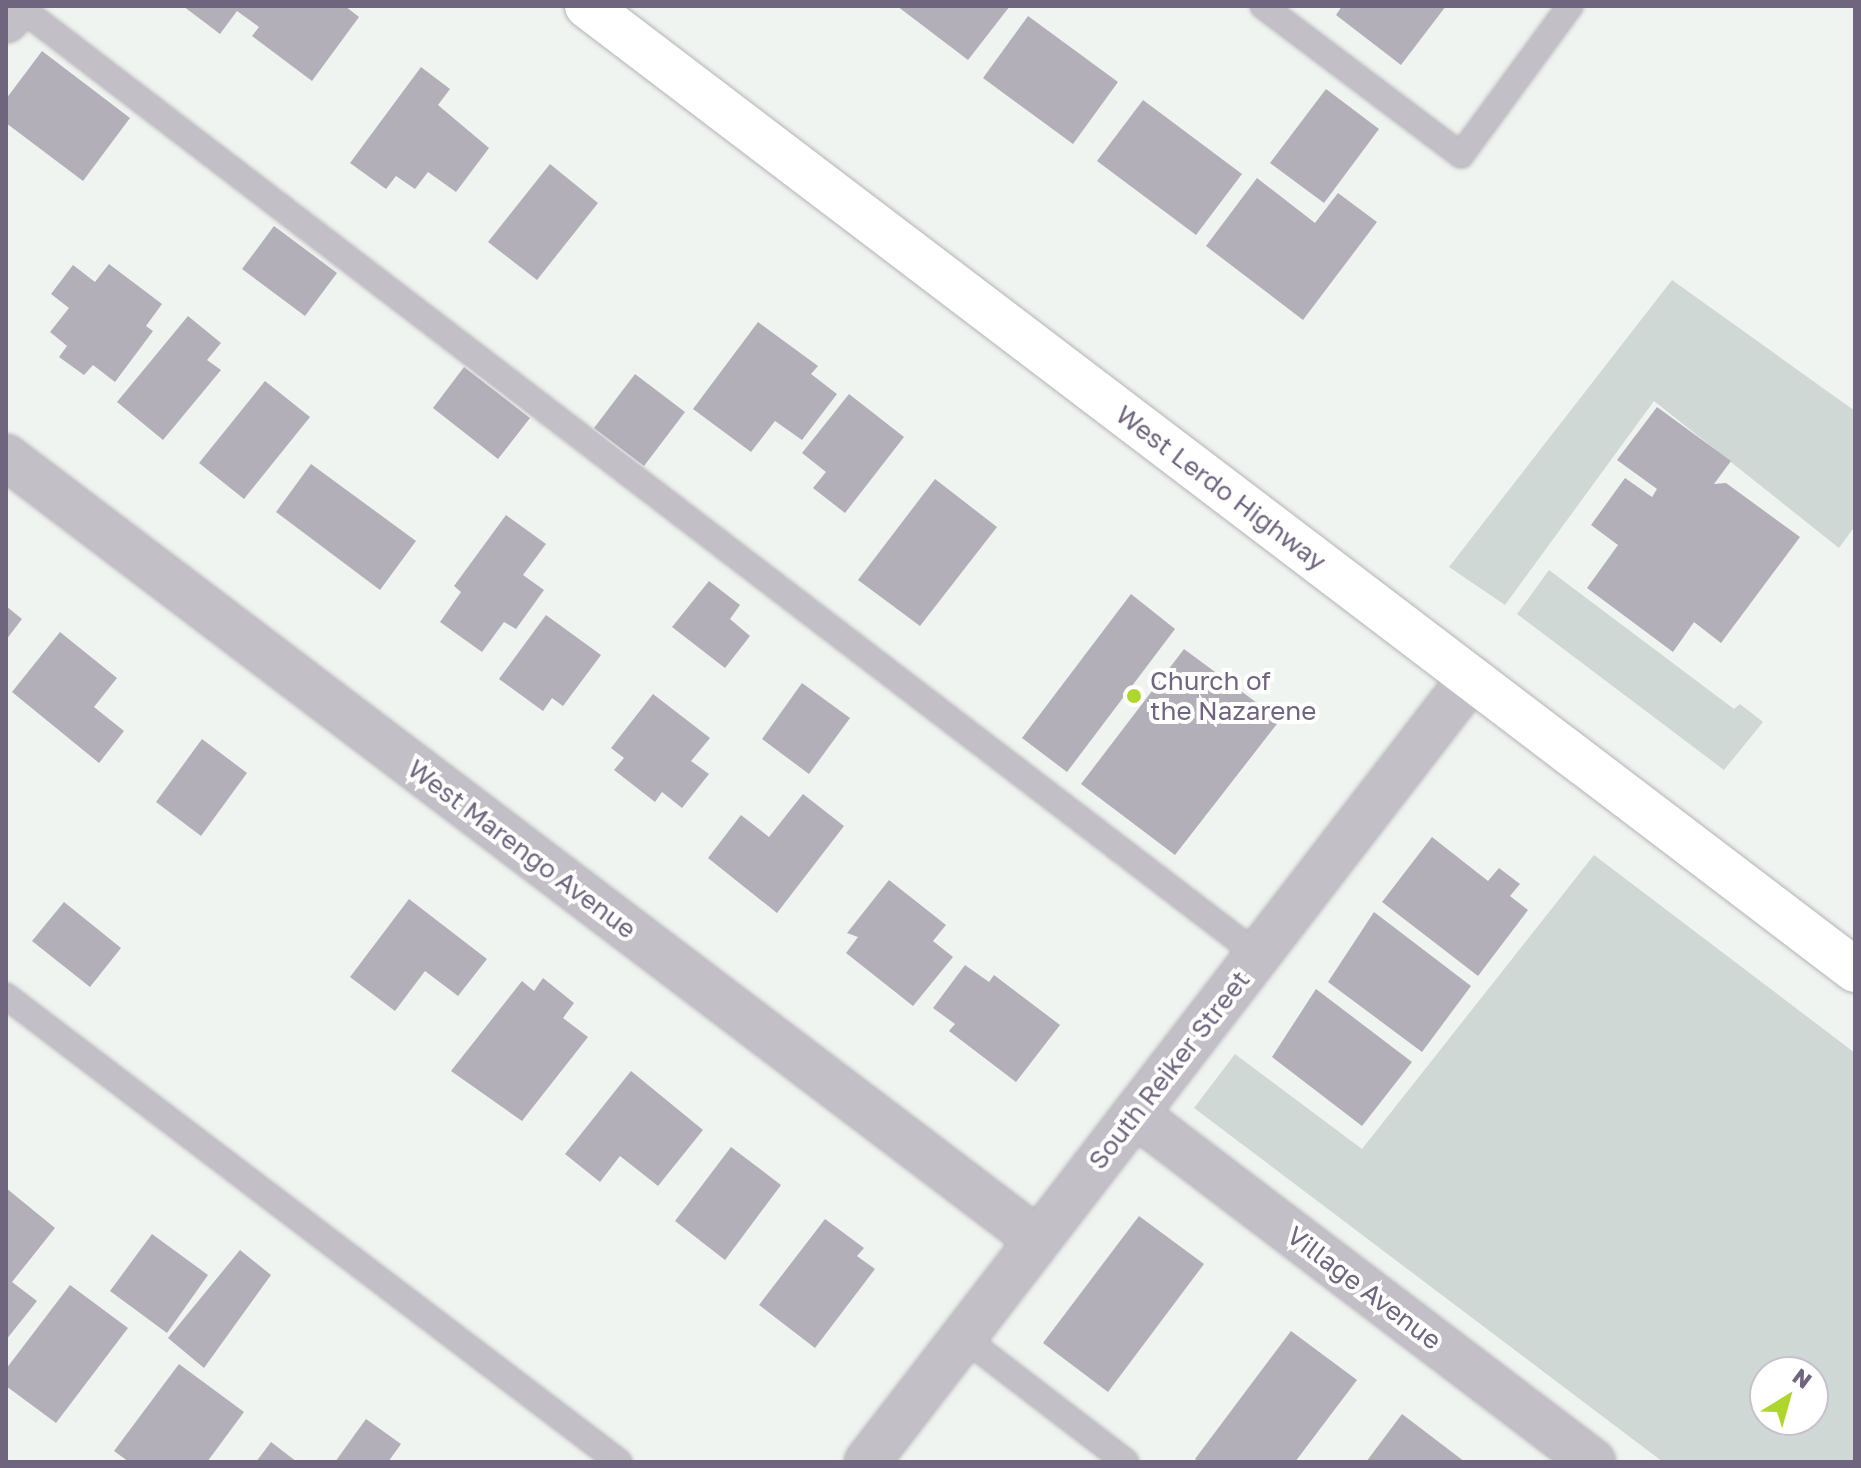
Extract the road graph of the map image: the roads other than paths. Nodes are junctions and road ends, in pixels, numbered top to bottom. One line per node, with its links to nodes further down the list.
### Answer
1 (17, 6): 5 (street); 8 (lane)
2 (587, 6): 7 (main road, West Lerdo Highway)
3 (1263, 6): 4 (lane)
4 (1570, 6)
5 (6, 20)
6 (6, 457): 12 (street, West Marengo Avenue)
7 (1471, 678): 8 (street, South Reiker Street); 9 (main road, West Lerdo Highway)
8 (1258, 955): 11 (street, South Reiker Street)
9 (1855, 970)
10 (6, 996): 14 (lane)
11 (1135, 1114): 12 (street, South Reiker Street); 17 (street, Village Avenue)
12 (1038, 1240): 13 (street, South Reiker Street)
13 (963, 1337): 15 (street, South Reiker Street); 16 (lane)
14 (619, 1462)
15 (867, 1462)
16 (1126, 1462)
17 (1593, 1462)

